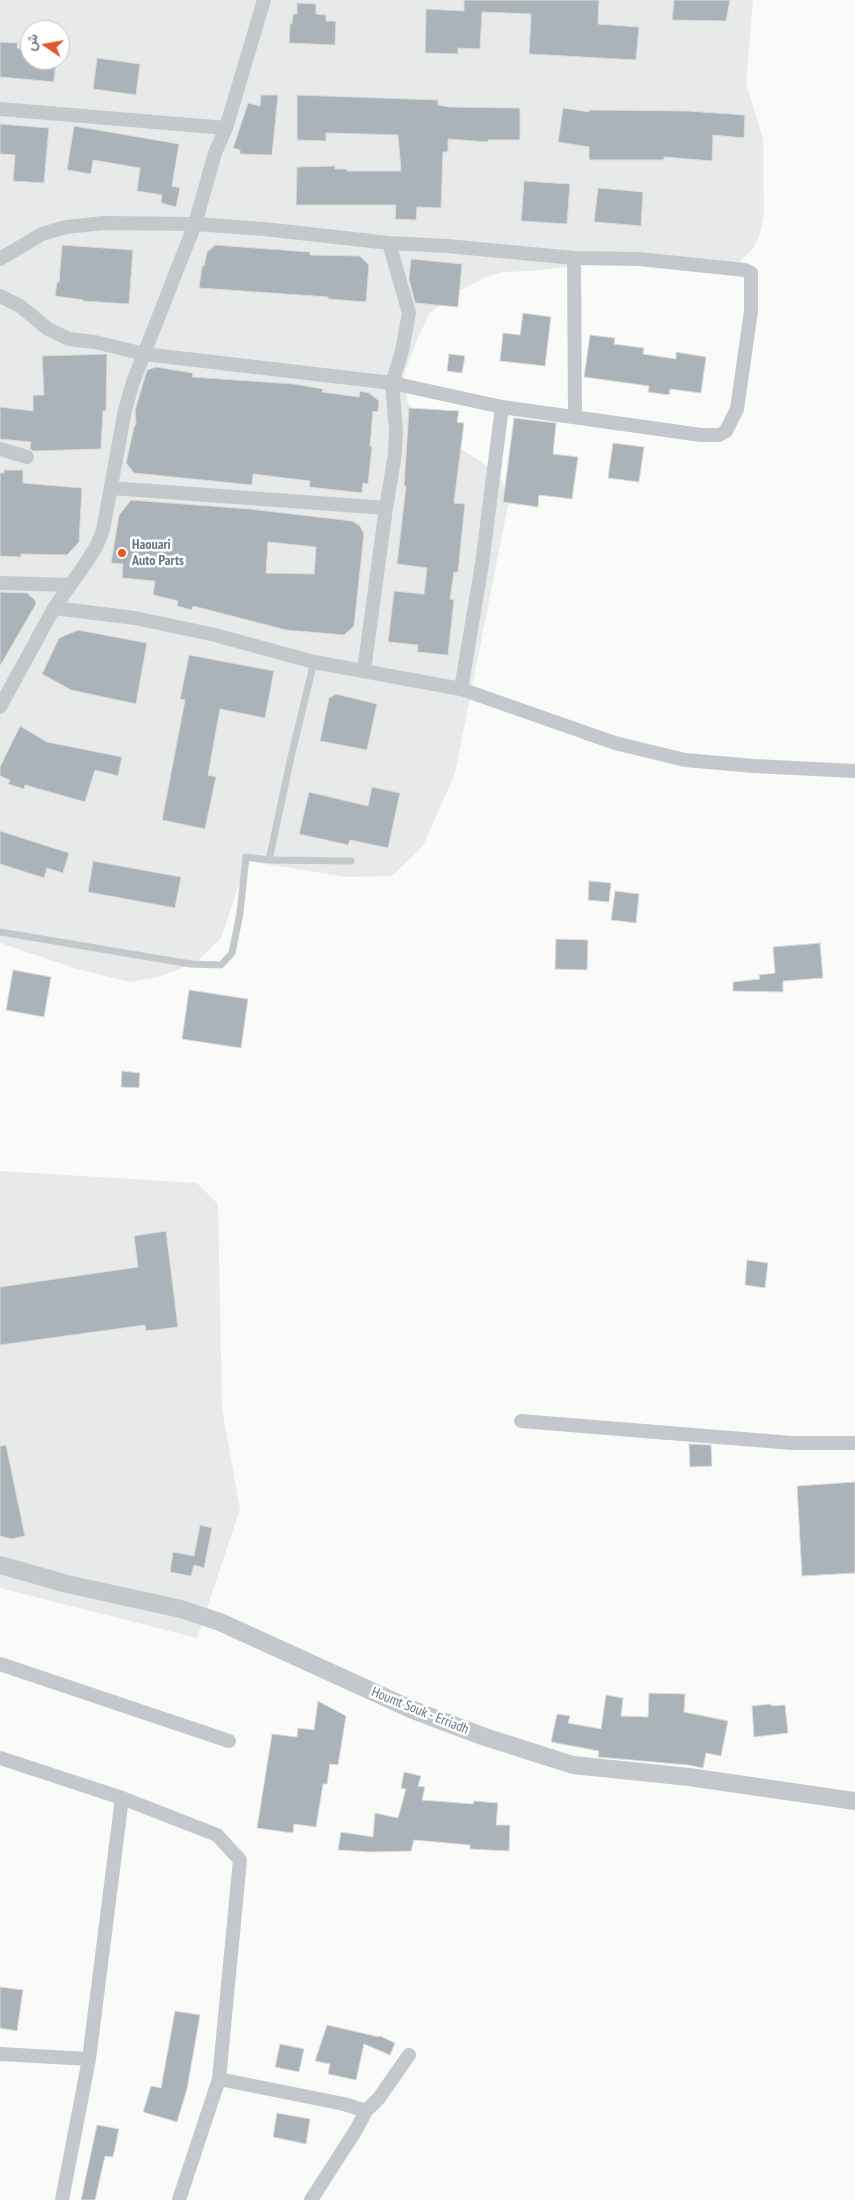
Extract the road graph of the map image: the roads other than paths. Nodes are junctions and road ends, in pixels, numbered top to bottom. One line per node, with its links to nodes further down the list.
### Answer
1 (264, 0): 3 (street)
2 (0, 109): 3 (street)
3 (226, 128): 4 (street)
4 (195, 224): 5 (street); 6 (street); 9 (street)
5 (389, 243): 7 (street); 10 (street)
6 (0, 258)
7 (574, 258): 12 (street); 12 (street)
8 (0, 296): 9 (street)
9 (144, 354): 10 (street); 15 (street)
10 (392, 382): 11 (street); 16 (street)
11 (502, 407): 12 (street); 22 (street)
12 (575, 417)
13 (0, 449): 14 (street)
14 (26, 457)
15 (111, 488): 16 (street); 18 (street)
16 (386, 508): 21 (street)
17 (0, 583): 18 (street)
18 (70, 585): 19 (street)
19 (54, 608): 20 (street); 23 (street)
20 (314, 662): 21 (street); 25 (lane)
21 (364, 670): 22 (street)
22 (461, 688): 24 (street)
23 (0, 707)
24 (855, 771)
25 (269, 860): 26 (lane); 27 (lane)
26 (351, 860)
27 (0, 932)
28 (521, 1421): 29 (street)
29 (855, 1443)
30 (0, 1565): 35 (street, Houmt Souk - Erriadh)
31 (0, 1664): 32 (street)
32 (228, 1742)
33 (0, 1758): 34 (street)
34 (122, 1798): 38 (street); 39 (street)
35 (855, 1801)
36 (0, 2054): 38 (street)
37 (409, 2054): 40 (street)
38 (89, 2059): 41 (street)
39 (219, 2079): 40 (street); 42 (street)
40 (366, 2111): 43 (street)
41 (62, 2200)
42 (179, 2200)
43 (311, 2200)

